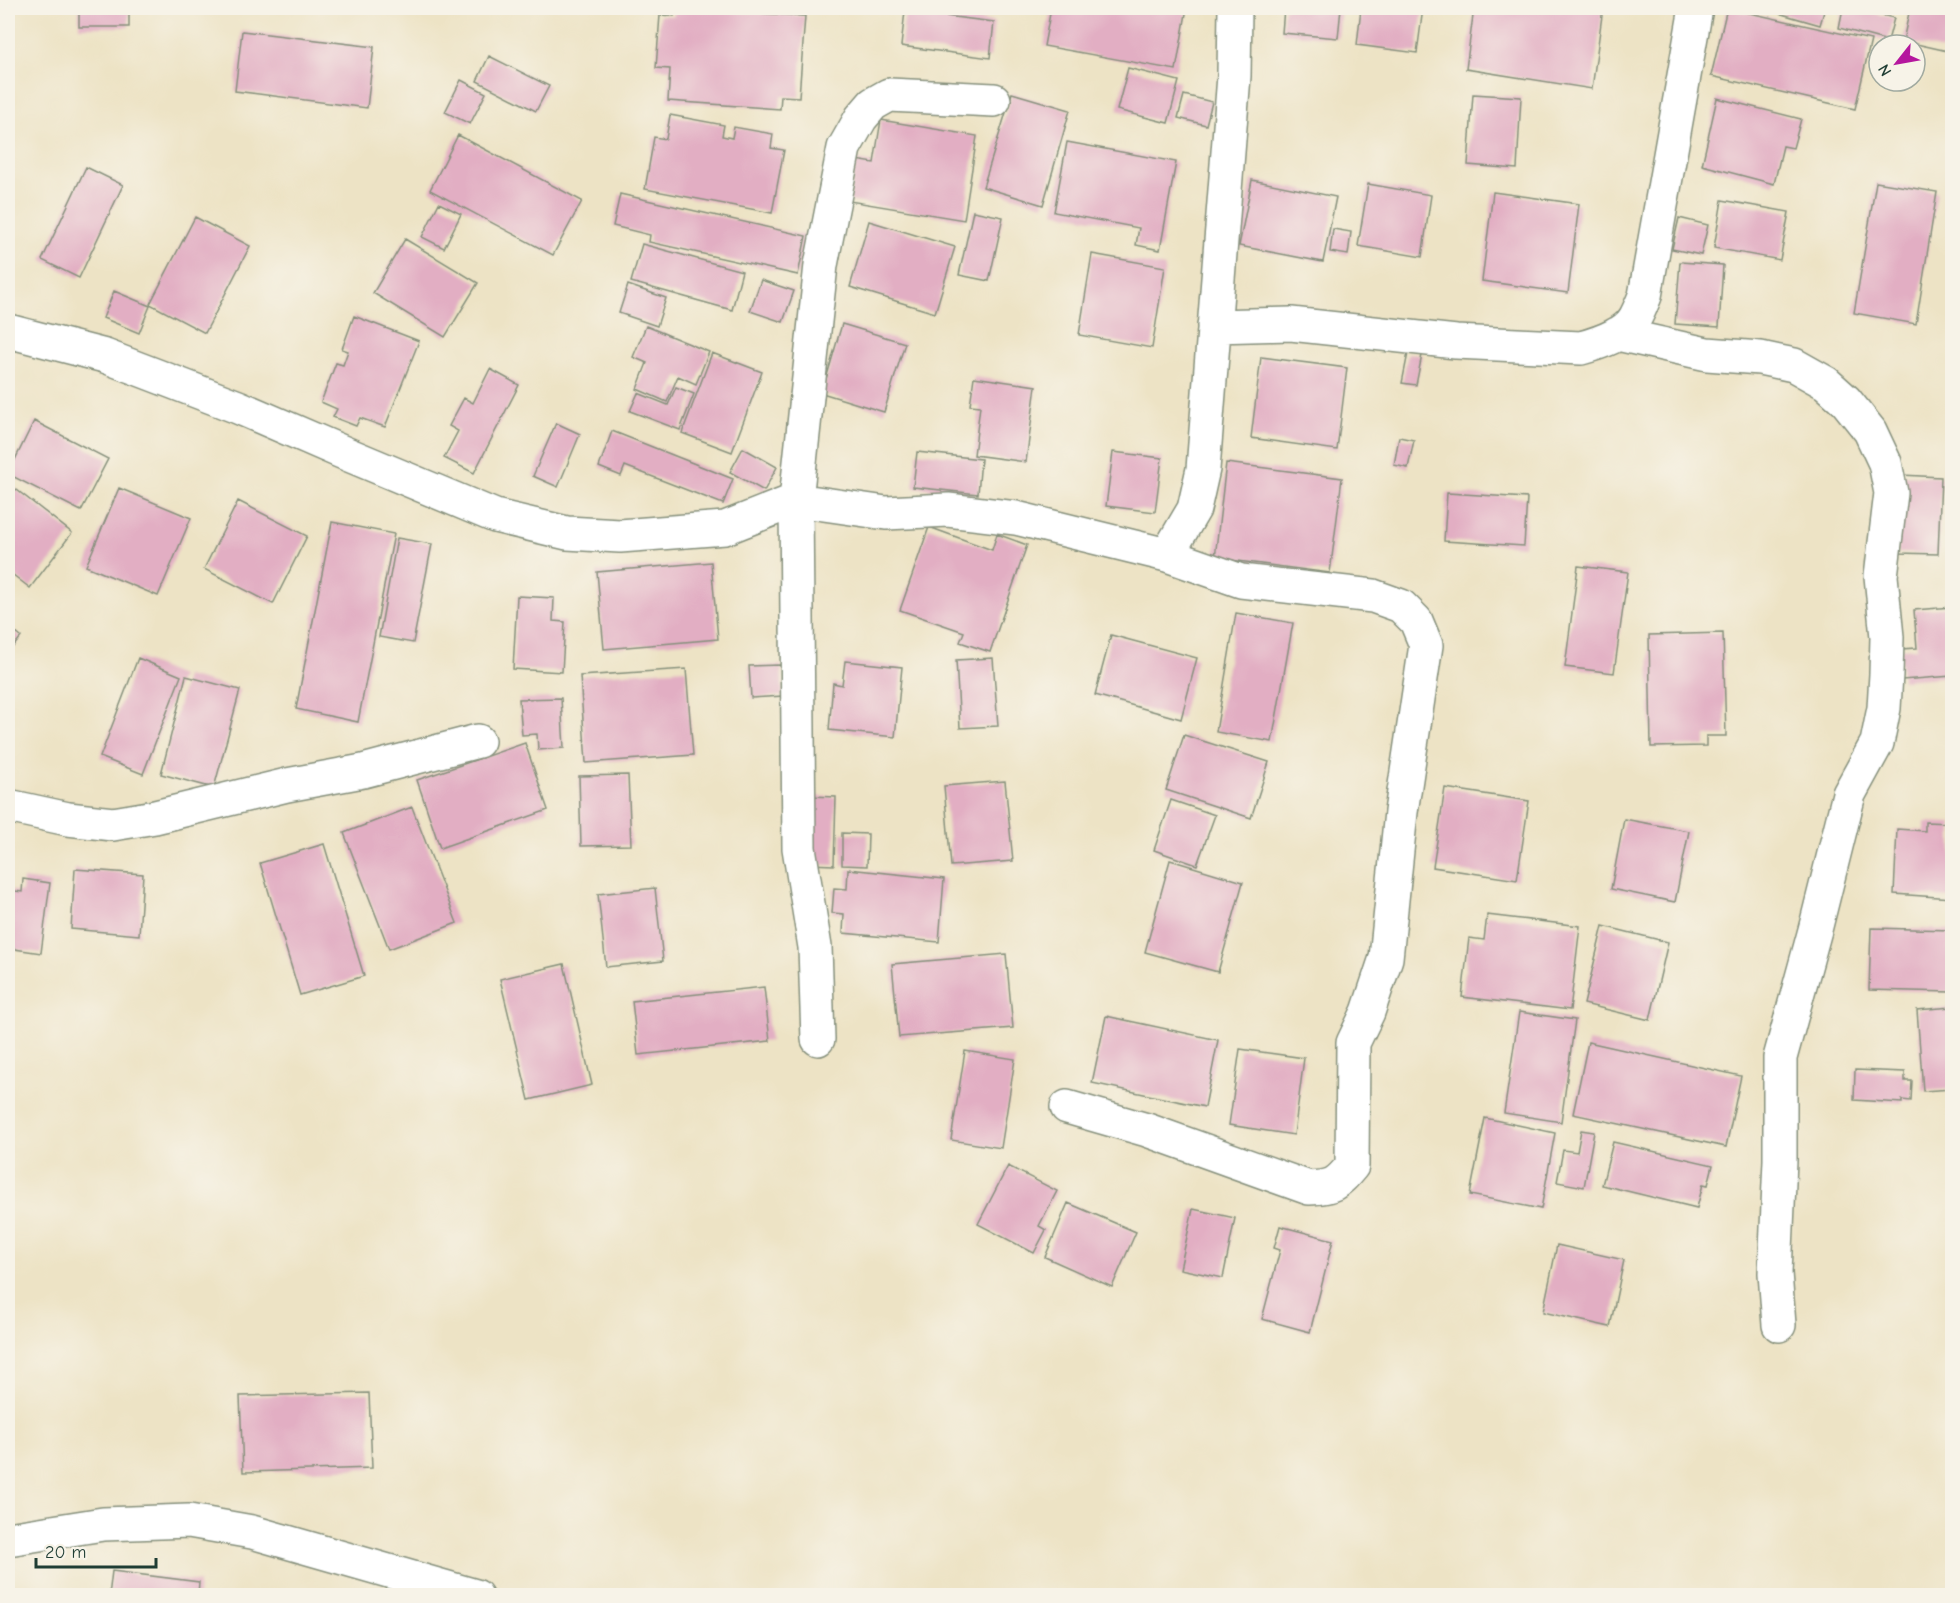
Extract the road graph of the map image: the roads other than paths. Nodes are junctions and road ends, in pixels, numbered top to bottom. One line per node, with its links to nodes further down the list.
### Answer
1 (1235, 8): 4 (street)
2 (1696, 8): 6 (street)
3 (994, 100): 7 (street)
4 (1214, 326): 6 (street); 8 (street)
5 (8, 331): 7 (street)
6 (1617, 334): 13 (street)
7 (796, 500): 8 (street); 11 (street)
8 (1167, 555): 12 (street)
9 (478, 741): 10 (street)
10 (8, 806)
11 (819, 1039)
12 (1067, 1107)
13 (1779, 1325)
14 (8, 1539): 15 (street)
15 (476, 1596)

